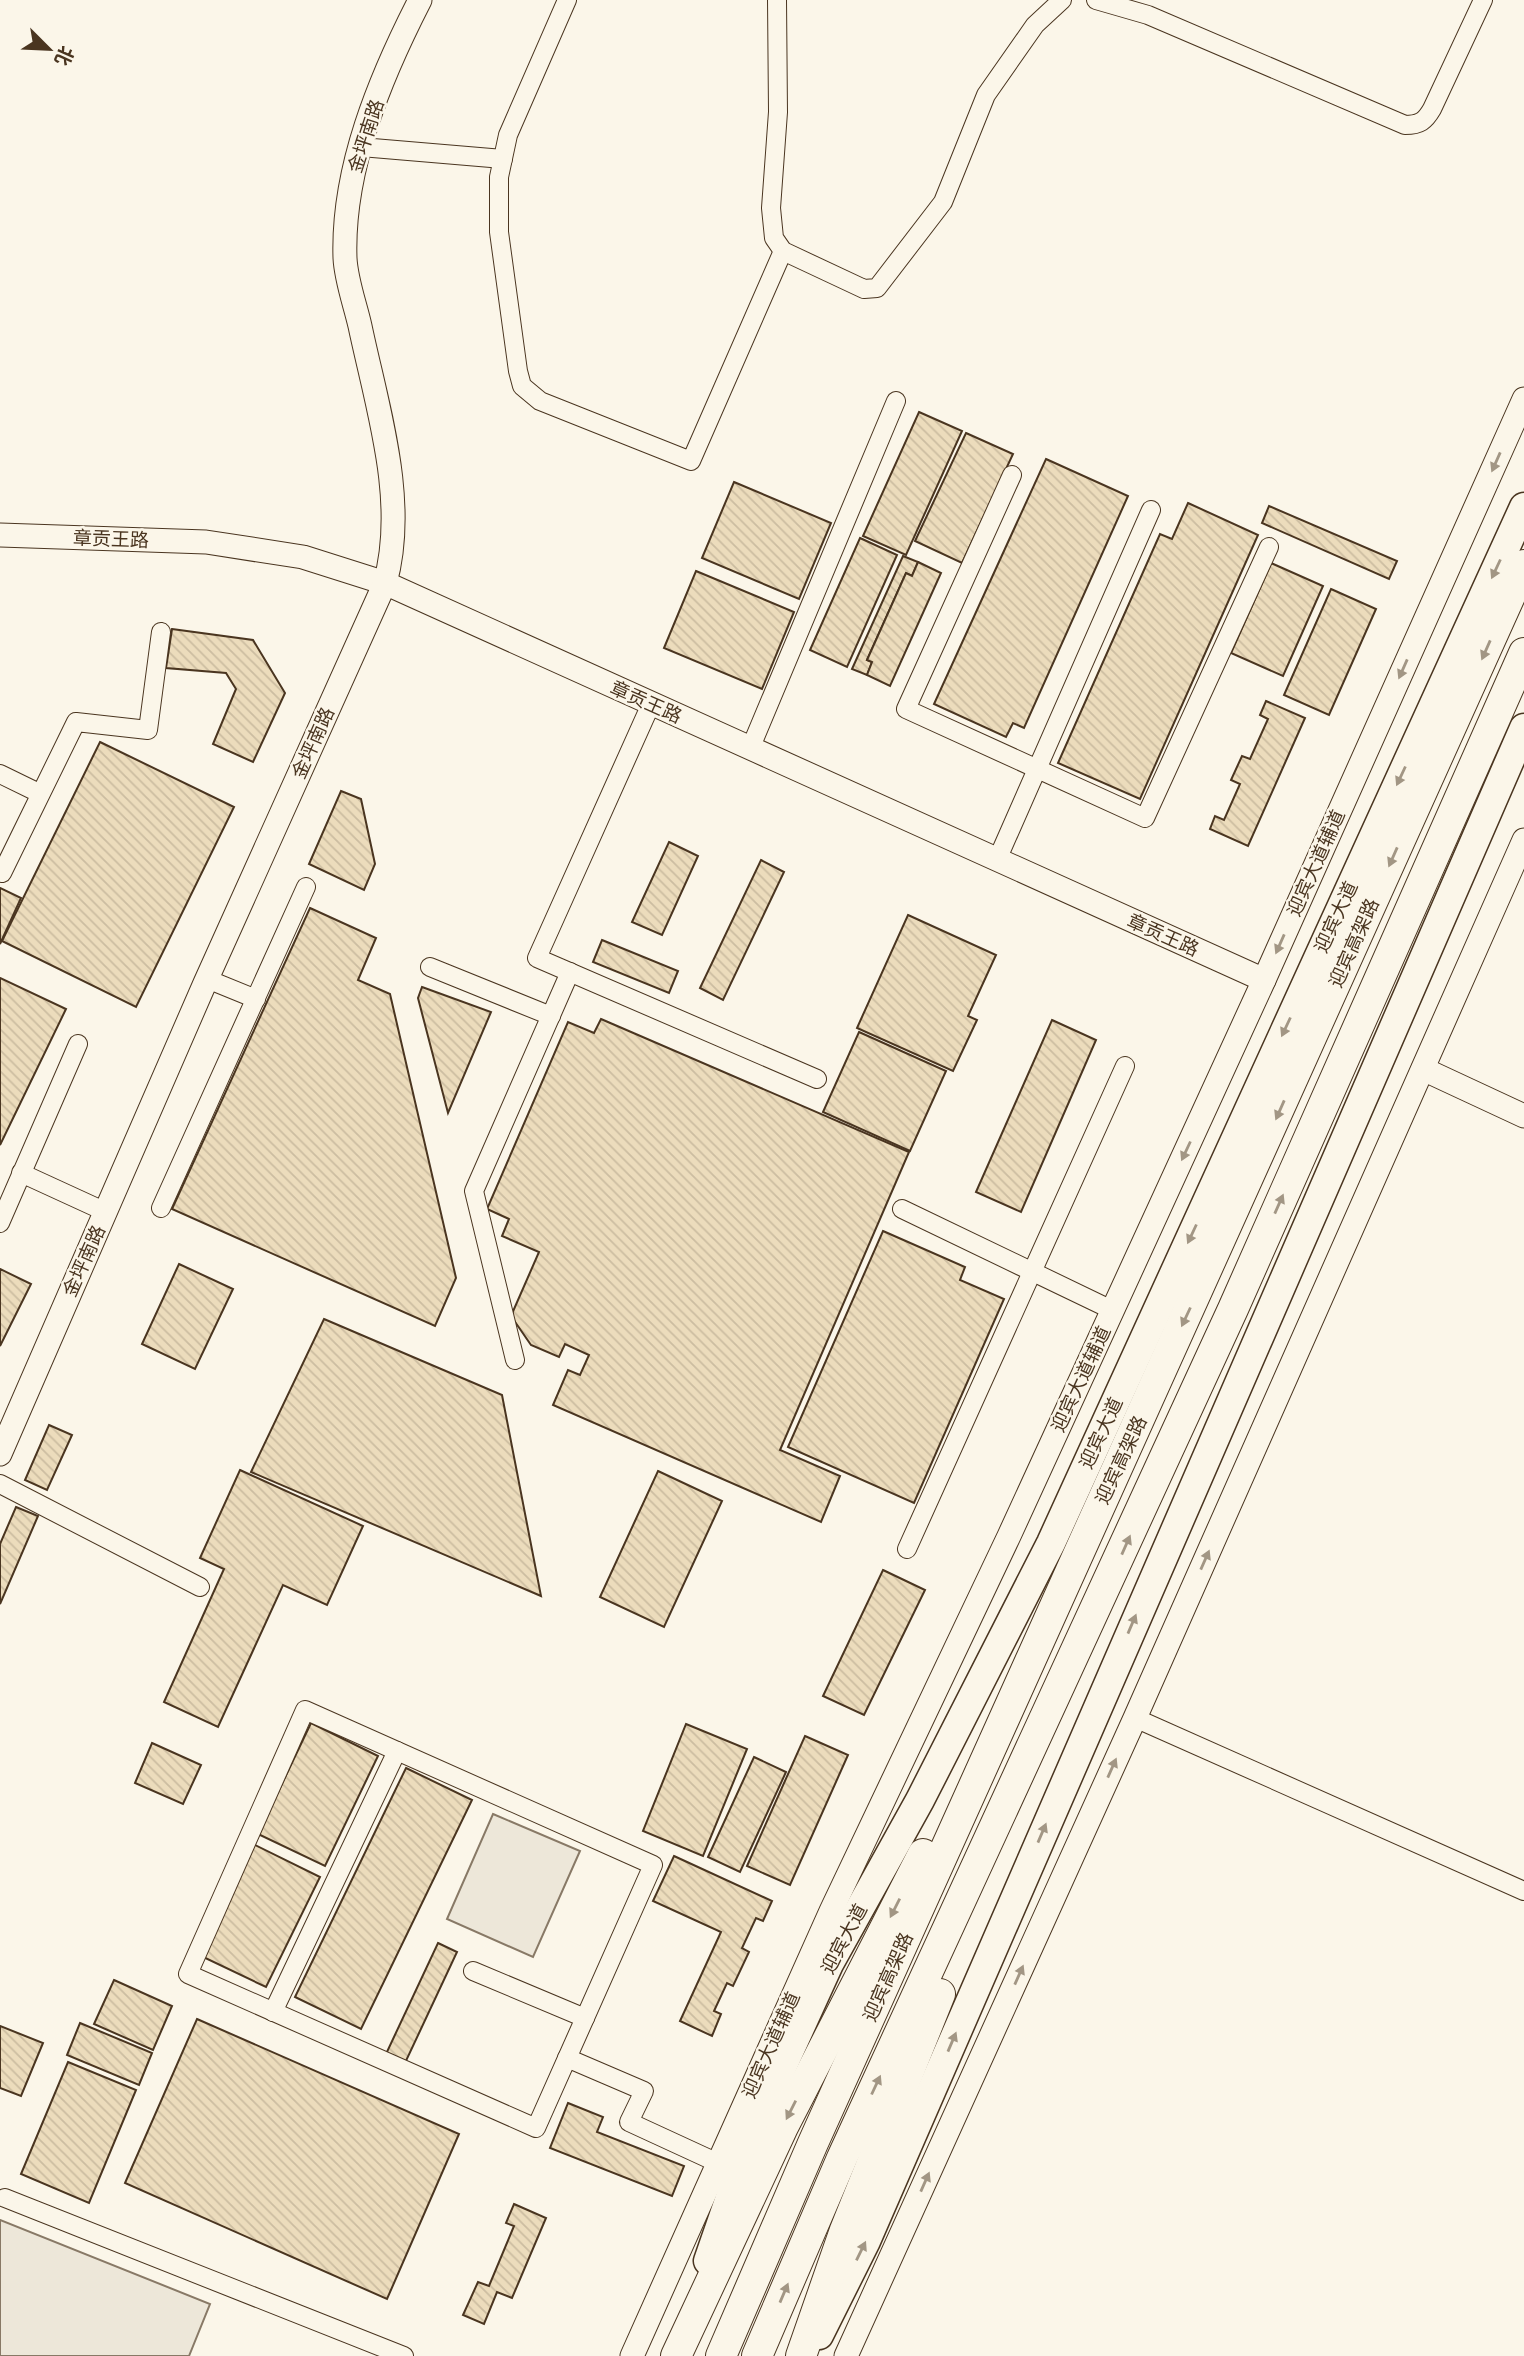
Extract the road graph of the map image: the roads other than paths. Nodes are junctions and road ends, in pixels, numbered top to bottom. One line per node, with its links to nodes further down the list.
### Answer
1 (420, 0): 7 (street, 金坪南路)
2 (567, 0): 8 (street)
3 (776, 0): 9 (street)
4 (1096, 0): 5 (street)
5 (1483, 0)
6 (1055, 2): 9 (street)
7 (361, 147): 8 (street); 18 (street, 金坪南路)
8 (503, 159): 9 (street)
9 (783, 251)
10 (1524, 399): 34 (street, 迎宾大道辅道, one-way to 34)
11 (896, 401): 23 (street)
12 (1012, 475): 24 (street)
13 (1524, 507): 67 (main road, 迎宾大道, one-way to 67)
14 (1151, 510): 24 (street)
15 (0, 535): 18 (street, 章贡王路)
16 (1269, 547): 24 (street)
17 (1524, 565): 53 (highway, 迎宾高架路, one-way to 53)
18 (385, 583): 21 (street, 章贡王路); 33 (street, 金坪南路)
19 (162, 632): 26 (street)
20 (1524, 653): 54 (highway, 迎宾高架路, one-way to 20)
21 (650, 704): 23 (street, 章贡王路); 32 (street)
22 (1524, 728): 71 (main road, one-way to 22)
23 (750, 749): 28 (street, 章贡王路)
24 (1037, 769): 28 (street)
25 (0, 774): 26 (street)
26 (39, 793): 29 (street)
27 (1524, 840): 39 (street)
28 (997, 860): 34 (street, 章贡王路)
29 (2, 873)
30 (306, 887): 35 (street)
31 (430, 967): 36 (street)
32 (570, 972): 36 (street); 40 (street)
33 (207, 979): 35 (street); 45 (street, 金坪南路)
34 (1264, 980): 48 (street, 迎宾大道辅道, one-way to 48)
35 (256, 999): 43 (street)
36 (551, 1016): 49 (street)
37 (78, 1044): 42 (street)
38 (1125, 1066): 47 (street)
39 (1423, 1069): 41 (street); 56 (street, one-way to 39)
40 (817, 1079)
41 (1524, 1116)
42 (21, 1173): 45 (street); 46 (street)
43 (161, 1208)
44 (902, 1209): 47 (street)
45 (106, 1212): 50 (street, 金坪南路)
46 (0, 1223)
47 (1032, 1272): 48 (street); 52 (street)
48 (1112, 1310): 63 (street, 迎宾大道辅道)
49 (515, 1360)
50 (0, 1454)
51 (0, 1484): 55 (street)
52 (907, 1549)
53 (1073, 1565): 67 (highway, one-way to 67); 68 (highway, 迎宾高架路)
54 (1110, 1579): 69 (highway, 迎宾高架路, one-way to 54); 70 (highway)
55 (200, 1587)
56 (1135, 1718): 58 (street); 72 (street, one-way to 56)
57 (397, 1751): 60 (street); 60 (street); 61 (street)
58 (1524, 1891)
59 (473, 1971): 61 (street)
60 (273, 2012): 62 (street)
61 (585, 2018): 62 (street)
62 (567, 2059): 63 (street)
63 (718, 2163): 66 (street, 迎宾大道辅道)
64 (5, 2198): 65 (street)
65 (404, 2356)
66 (632, 2356)
67 (676, 2356)
68 (721, 2356)
69 (757, 2356)
70 (801, 2356)
71 (809, 2356)
72 (846, 2356)

